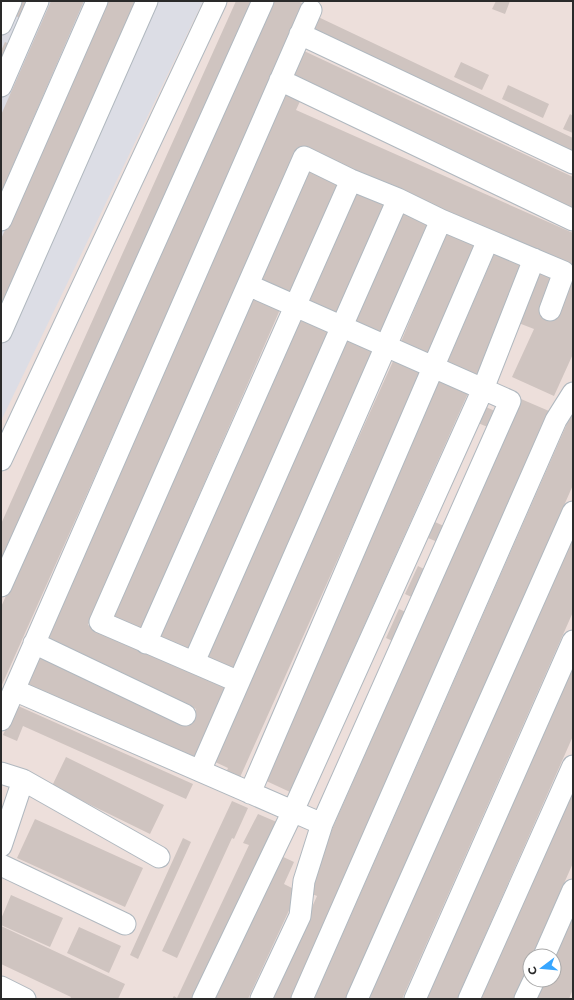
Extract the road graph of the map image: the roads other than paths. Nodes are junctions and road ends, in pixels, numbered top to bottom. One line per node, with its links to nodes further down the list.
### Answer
1 (11, 1): 8 (lane)
2 (38, 1): 11 (lane)
3 (97, 1): 15 (lane)
4 (147, 1): 24 (lane)
5 (216, 1): 29 (lane)
6 (263, 1): 31 (lane)
7 (311, 10): 9 (lane)
8 (1, 24)
9 (300, 34): 10 (lane); 12 (lane)
10 (280, 80): 17 (lane); 33 (lane)
11 (1, 86)
12 (573, 163)
13 (351, 180): 14 (lane); 20 (lane); 21 (lane)
14 (398, 199): 16 (lane); 23 (lane)
15 (1, 220)
16 (442, 220): 18 (lane); 25 (lane)
17 (573, 220)
18 (488, 240): 19 (lane); 26 (lane)
19 (534, 259): 22 (lane); 27 (lane)
20 (248, 285): 21 (lane); 34 (lane)
21 (296, 306): 23 (lane); 34 (lane)
22 (550, 310)
23 (342, 326): 25 (lane); 35 (lane)
24 (1, 332)
25 (386, 346): 26 (lane); 36 (lane)
26 (434, 367): 27 (lane); 44 (lane)
27 (483, 388): 45 (lane); 46 (lane)
28 (573, 394): 58 (lane)
29 (1, 460)
30 (573, 512): 59 (lane)
31 (1, 586)
32 (573, 641): 60 (lane)
33 (34, 643): 37 (lane); 38 (lane)
34 (146, 643): 35 (lane)
35 (194, 662): 36 (lane)
36 (239, 682): 41 (lane)
37 (14, 690): 39 (lane); 41 (lane)
38 (185, 714)
39 (1, 720)
40 (573, 766): 61 (lane)
41 (200, 771): 44 (lane)
42 (1, 773): 43 (lane)
43 (22, 780): 47 (lane); 48 (lane)
44 (250, 793): 45 (lane)
45 (293, 811): 46 (lane); 56 (lane)
46 (322, 824): 57 (lane)
47 (1, 846)
48 (159, 857)
49 (1, 865): 51 (lane)
50 (573, 890): 52 (lane)
51 (125, 924)
52 (548, 948)
53 (1, 987): 55 (lane)
54 (531, 988): 62 (lane)
55 (26, 999)
56 (203, 999)
57 (261, 999)
58 (302, 999)
59 (357, 999)
60 (415, 999)
61 (469, 999)
62 (526, 999)

